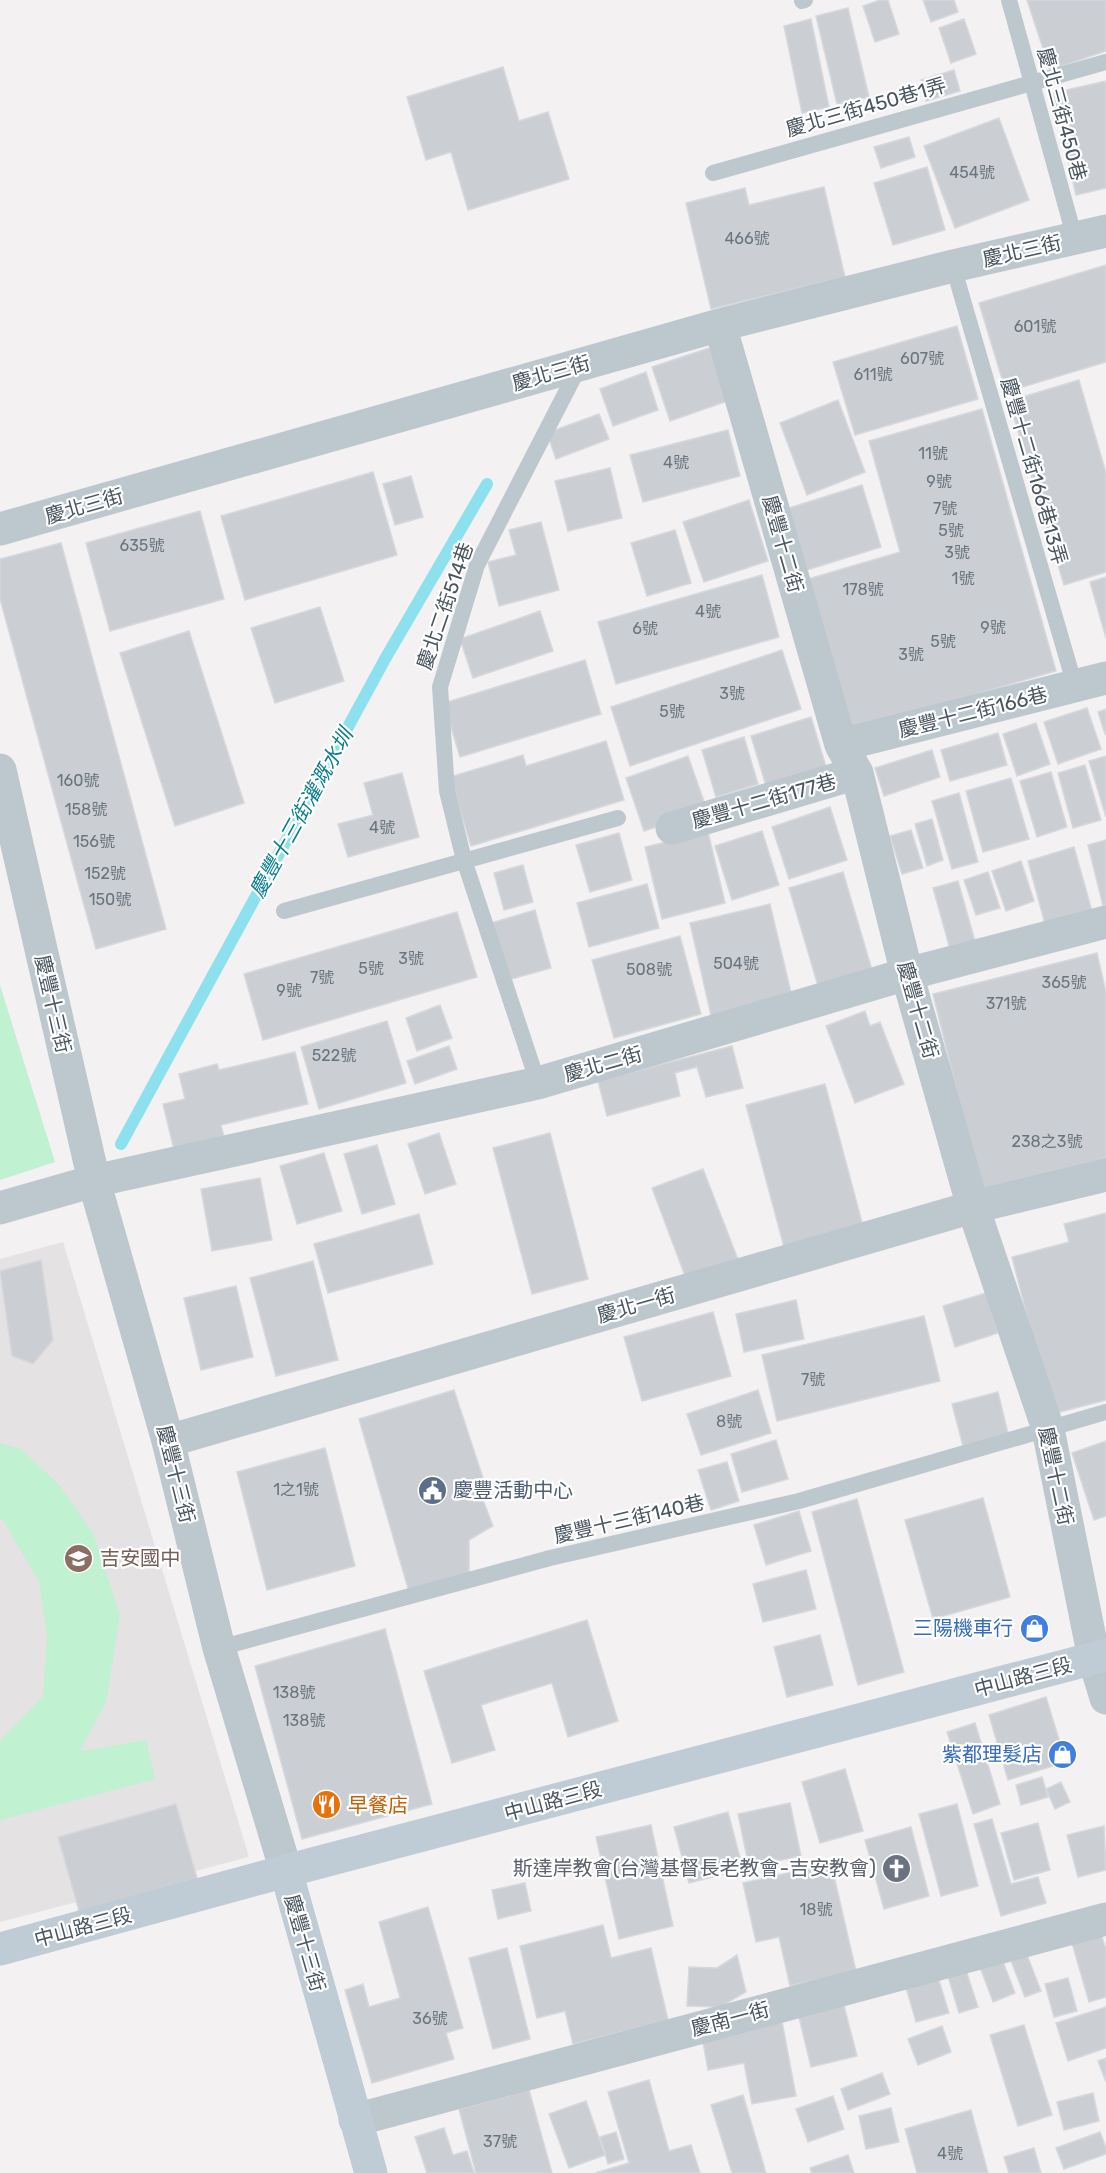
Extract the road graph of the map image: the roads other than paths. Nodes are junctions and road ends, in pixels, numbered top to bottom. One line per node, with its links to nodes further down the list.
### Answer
1 (1009, 0): 3 (lane, 慶北三街450巷)
2 (1106, 62): 3 (lane, 慶北三街450巷1弄)
3 (1031, 82): 4 (lane, 慶北三街450巷1弄); 6 (lane, 慶北三街450巷)
4 (713, 173)
5 (1106, 231): 6 (street, 慶北三街)
6 (1075, 239): 7 (street, 慶北三街)
7 (953, 267): 8 (street, 慶北三街); 11 (lane, 慶豐十二街166巷13弄)
8 (720, 325): 9 (street, 慶北三街); 12 (street, 慶豐十二街)
9 (580, 365): 10 (street, 慶北三街); 17 (lane, 慶北二街514巷)
10 (0, 529)
11 (1090, 682): 12 (street, 慶豐十二街166巷)
12 (841, 745): 14 (street, 慶豐十二街)
13 (0, 771): 23 (street, 慶豐十三街)
14 (857, 773): 16 (street, 慶豐十二街177巷); 20 (street, 慶豐十二街)
15 (618, 818): 17 (lane)
16 (672, 828)
17 (464, 860): 18 (lane); 21 (lane, 慶北二街514巷)
18 (284, 911)
19 (1106, 922): 20 (street, 慶北二街)
20 (907, 974): 21 (street, 慶北二街); 24 (street, 慶豐十二街)
21 (538, 1083): 23 (street, 慶北二街)
22 (1106, 1175): 24 (street, 慶北一街)
23 (94, 1181): 25 (street, 慶北二街); 28 (street, 慶豐十三街)
24 (973, 1207): 27 (street, 慶豐十二街); 28 (street, 慶北一街)
25 (0, 1208)
26 (1106, 1412): 27 (lane, 慶豐十三街140巷)
27 (1048, 1429): 29 (lane, 慶豐十三街140巷); 30 (street, 慶豐十二街)
28 (168, 1441): 29 (street, 慶豐十三街)
29 (219, 1648): 32 (street, 慶豐十三街)
30 (1100, 1656): 31 (street, 慶豐十二街); 32 (street, 中山路三段)
31 (1106, 1698)
32 (286, 1872): 34 (street, 中山路三段); 35 (street, 慶豐十三街)
33 (1106, 1918): 35 (street, 慶南一街)
34 (0, 1949)
35 (355, 2120): 36 (street, 慶豐十三街)
36 (371, 2173)

